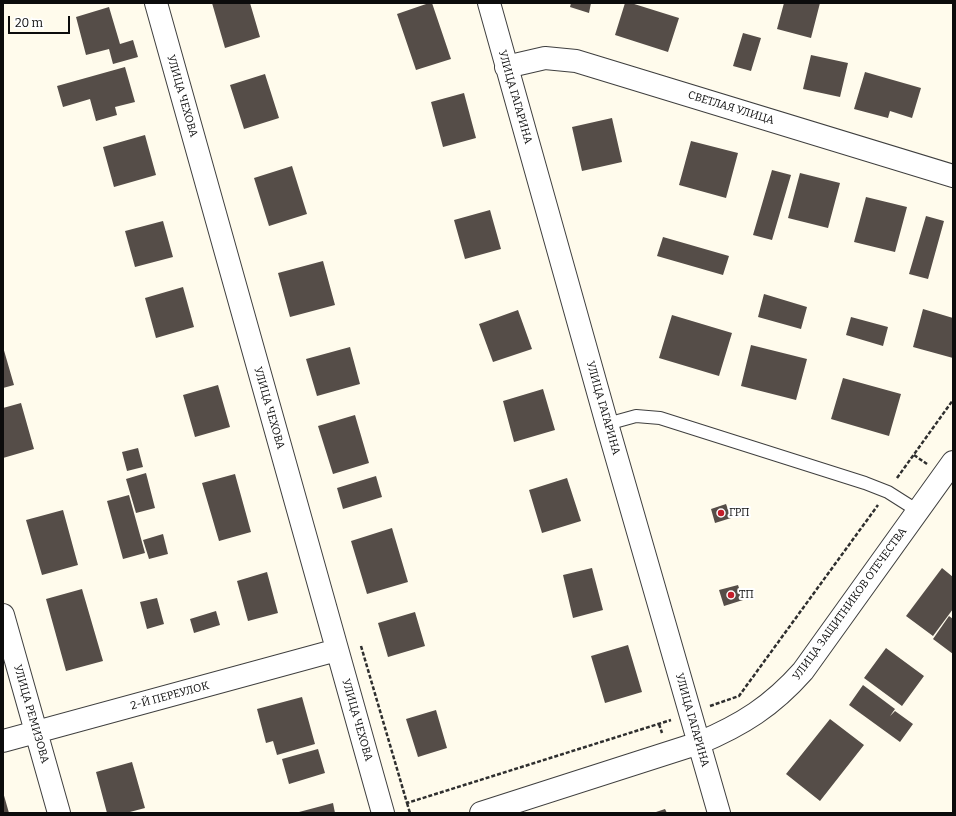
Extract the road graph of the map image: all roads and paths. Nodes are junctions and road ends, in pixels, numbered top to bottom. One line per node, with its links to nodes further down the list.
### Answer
1 (156, 3): 12 (street, УЛИЦА ЧЕХОВА)
2 (489, 3): 3 (street, УЛИЦА ГАГАРИНА)
3 (506, 67): 4 (street, СВЕТЛАЯ УЛИЦА); 6 (street, УЛИЦА ГАГАРИНА)
4 (953, 176)
5 (953, 400): 8 (path)
6 (607, 424): 8 (lane); 13 (street, УЛИЦА ГАГАРИНА)
7 (953, 462): 9 (street, УЛИЦА ЗАЩИТНИКОВ ОТЕЧЕСТВА)
8 (888, 492): 9 (lane); 13 (path)
9 (918, 510): 16 (street, УЛИЦА ЗАЩИТНИКОВ ОТЕЧЕСТВА)
10 (3, 615): 14 (street, УЛИЦА РЕМИЗОВА)
11 (361, 646): 17 (path)
12 (337, 650): 14 (street, 2-Й ПЕРЕУЛОК); 19 (street, УЛИЦА ЧЕХОВА)
13 (691, 713): 16 (street, УЛИЦА ГАГАРИНА); 17 (path)
14 (36, 732): 15 (street, 2-Й ПЕРЕУЛОК); 18 (street, УЛИЦА РЕМИЗОВА)
15 (3, 741)
16 (699, 743): 21 (street, УЛИЦА ЗАЩИТНИКОВ ОТЕЧЕСТВА); 22 (street, УЛИЦА ГАГАРИНА)
17 (407, 804): 20 (path)
18 (60, 813)
19 (383, 813)
20 (410, 813)
21 (481, 813)
22 (719, 813)

